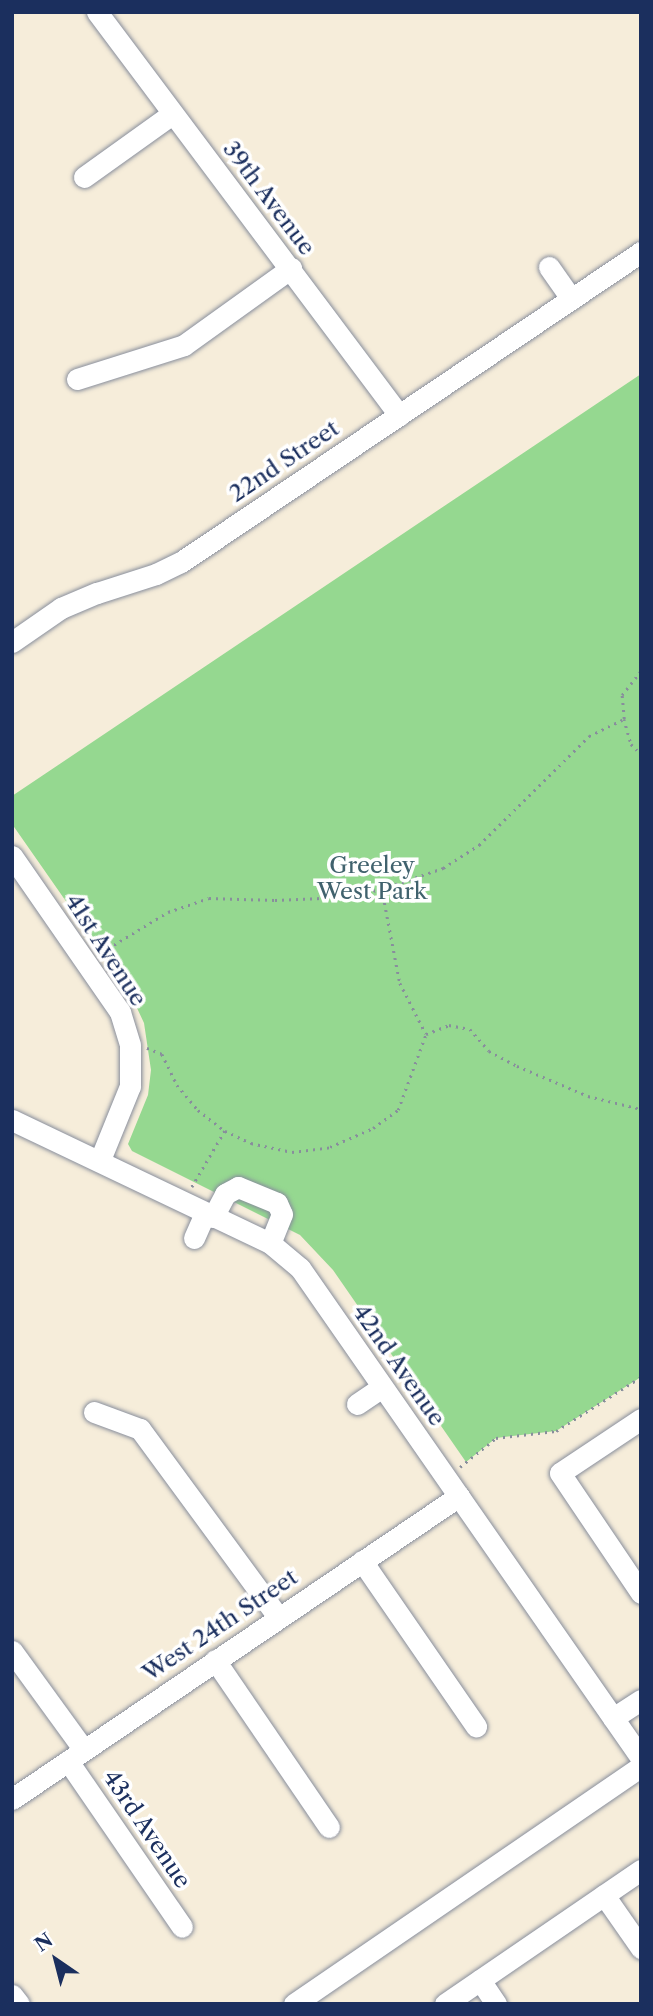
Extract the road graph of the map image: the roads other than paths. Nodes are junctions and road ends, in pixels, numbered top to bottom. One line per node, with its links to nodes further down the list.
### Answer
1 (97, 12): 2 (street, 39th Avenue)
2 (172, 114): 3 (street); 6 (street, 39th Avenue)
3 (84, 177)
4 (641, 252): 7 (street, 22nd Street)
5 (549, 267): 7 (street)
6 (291, 268): 8 (street); 9 (street, 39th Avenue)
7 (571, 299): 9 (street, 22nd Street)
8 (77, 379)
9 (399, 415): 10 (street, 22nd Street)
10 (14, 635)
11 (12, 856): 13 (street, 41st Avenue)
12 (12, 1120): 13 (street, 42nd Avenue)
13 (100, 1160): 14 (street, 42nd Avenue)
14 (209, 1215): 15 (street); 16 (street, 42nd Avenue); 16 (street)
15 (194, 1238)
16 (270, 1243): 17 (street, 42nd Avenue)
17 (381, 1388): 18 (street); 21 (street, 42nd Avenue)
18 (357, 1404)
19 (94, 1412): 24 (street)
20 (641, 1419): 23 (street)
21 (454, 1488): 22 (street, West 24th Street); 28 (street, 42nd Avenue)
22 (362, 1561): 24 (street, West 24th Street); 29 (street)
23 (641, 1593)
24 (278, 1617): 26 (street, West 24th Street)
25 (12, 1651): 30 (street, 43rd Avenue)
26 (215, 1660): 30 (street, West 24th Street); 34 (street)
27 (641, 1700): 28 (street)
28 (612, 1718): 31 (street, 42nd Avenue)
29 (476, 1726)
30 (76, 1756): 33 (street, West 24th Street); 37 (street, 43rd Avenue)
31 (641, 1758)
32 (641, 1766): 41 (street)
33 (12, 1799)
34 (329, 1827)
35 (641, 1870): 36 (street)
36 (604, 1895): 38 (street); 39 (street)
37 (182, 1927)
38 (641, 1948)
39 (480, 1980): 43 (street); 44 (street)
40 (12, 1994): 42 (street)
41 (308, 2000)
42 (19, 2004)
43 (445, 2004)
44 (496, 2004)

